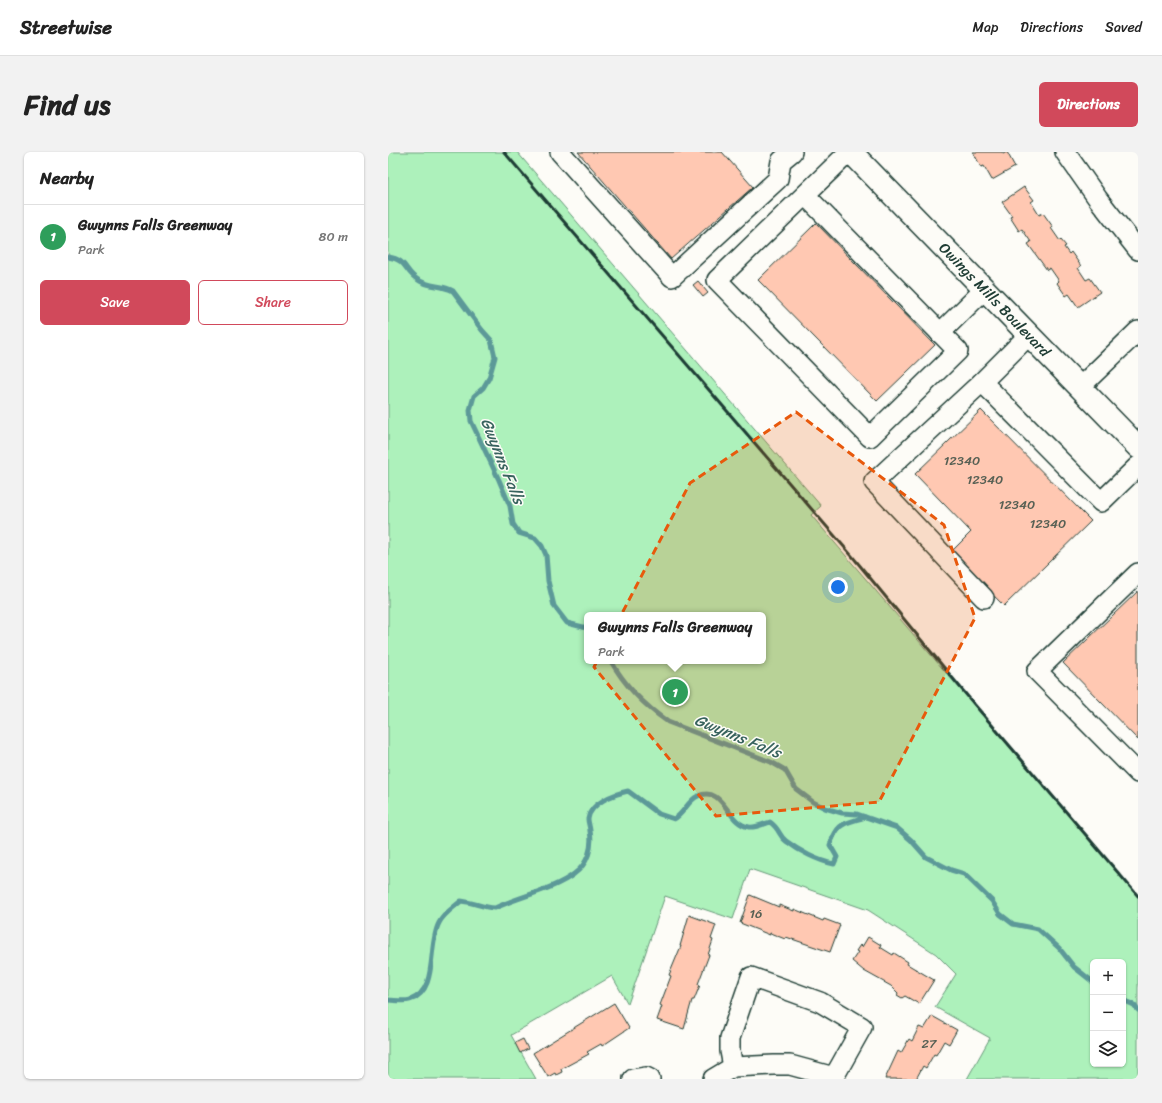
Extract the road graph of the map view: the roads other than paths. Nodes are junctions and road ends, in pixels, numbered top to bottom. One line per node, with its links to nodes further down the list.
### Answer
1 (560, 152): 2 (street)
2 (792, 152)
3 (850, 152): 5 (street); 7 (main road, Owings Mills Boulevard)
4 (1065, 152): 6 (street)
5 (805, 194): 9 (street); 9 (street)
6 (1138, 250)
7 (984, 290): 9 (street); 10 (main road, Owings Mills Boulevard)
8 (1138, 331): 12 (street)
9 (940, 333)
10 (1029, 335): 11 (street); 12 (main road, Owings Mills Boulevard)
11 (982, 382): 14 (street); 16 (street)
12 (1080, 387): 13 (main road, Owings Mills Boulevard)
13 (1138, 448)
14 (1138, 466)
15 (1138, 573): 17 (street)
16 (984, 598)
17 (1138, 773)
18 (732, 1067): 18 (street); 21 (street)
19 (633, 1079): 20 (street)
20 (650, 1079)
21 (713, 1079)

